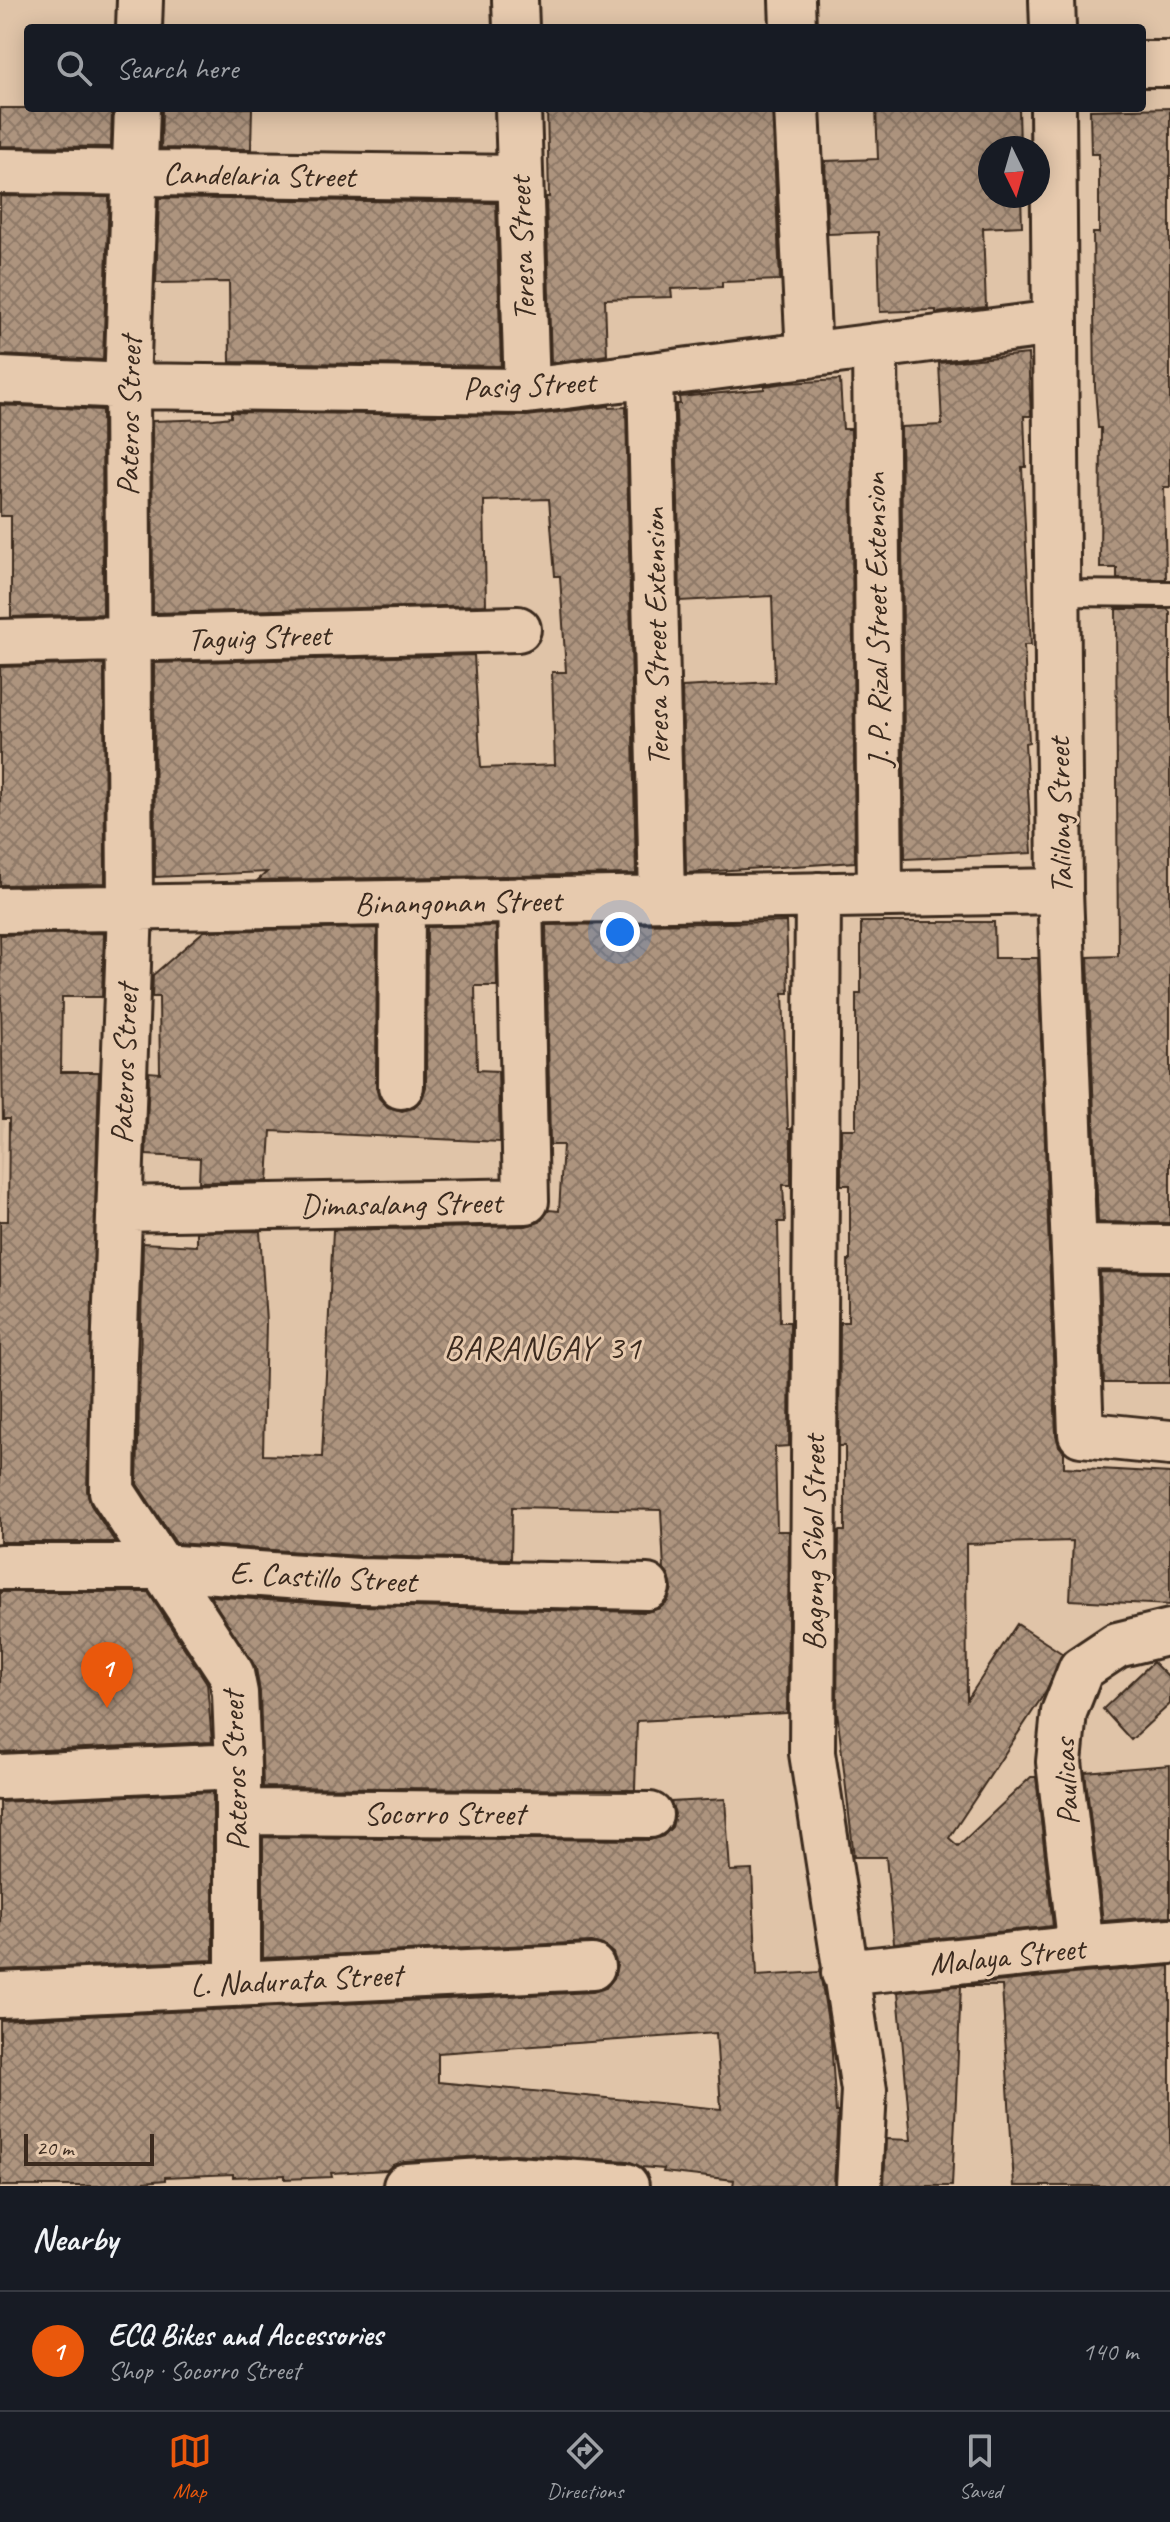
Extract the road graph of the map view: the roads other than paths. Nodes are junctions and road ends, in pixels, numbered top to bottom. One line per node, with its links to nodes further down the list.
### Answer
1 (140, 0): 5 (street)
2 (515, 0): 6 (street)
3 (792, 0): 7 (street)
4 (1052, 0): 8 (street)
5 (139, 24)
6 (516, 24)
7 (793, 24)
8 (1053, 24)
9 (1146, 64): 10 (street)
10 (1170, 64)
11 (137, 112): 16 (street, Pateros Street)
12 (518, 112): 17 (street, Teresa Street)
13 (797, 112): 20 (street)
14 (1053, 112): 18 (street, Talilong Street)
15 (0, 171): 16 (street, Candelaria Street)
16 (135, 174): 17 (street, Candelaria Street); 23 (street, Pateros Street)
17 (519, 178): 24 (street, Teresa Street)
18 (1055, 323): 19 (street, Pasig Street); 25 (street, Talilong Street)
19 (875, 346): 20 (street, Pasig Street); 31 (street, J. P. Rizal Street Extension)
20 (809, 355): 21 (street, Pasig Street)
21 (650, 375): 24 (street, Pasig Street); 33 (street, Teresa Street Extension)
22 (0, 380): 23 (street, Pasig Street)
23 (127, 386): 24 (street, Pasig Street); 28 (street, Pateros Street)
24 (527, 391)
25 (1058, 593): 26 (lane); 30 (street, Talilong Street)
26 (1170, 594)
27 (518, 629): 28 (street, Taguig Street)
28 (128, 641): 29 (street, Taguig Street); 36 (street, Pateros Street)
29 (0, 642)
30 (1060, 891): 31 (street, Binangonan Street); 40 (street, Talilong Street)
31 (880, 893): 32 (street, Binangonan Street)
32 (818, 895): 33 (street, Binangonan Street); 54 (street, Bagong Sibol Street)
33 (662, 898): 34 (street, Binangonan Street)
34 (520, 900): 35 (street, Binangonan Street); 39 (street, Dimasalang Street)
35 (402, 903): 36 (street, Binangonan Street); 38 (street)
36 (130, 908): 37 (street, Binangonan Street); 39 (street, Pateros Street)
37 (0, 910)
38 (401, 1086)
39 (119, 1209): 44 (street, Pateros Street)
40 (1074, 1247): 41 (street); 42 (street, Talilong Street)
41 (1170, 1248)
42 (1170, 1443)
43 (0, 1567): 44 (street, E. Castillo Street)
44 (161, 1567): 45 (street, E. Castillo Street); 47 (street, Pateros Street)
45 (647, 1587)
46 (1170, 1632): 52 (street, Paulicas)
47 (238, 1766): 48 (street); 49 (street, Pateros Street)
48 (0, 1777)
49 (238, 1812): 50 (street, Socorro Street); 55 (street, Pateros Street)
50 (650, 1815)
51 (1170, 1941): 52 (street, Malaya Street)
52 (1081, 1948): 54 (street, Malaya Street)
53 (592, 1967): 55 (street, L. Nadurata Street)
54 (844, 1973): 59 (street, Bagong Sibol Street)
55 (238, 1983): 56 (street, L. Nadurata Street)
56 (0, 1995)
57 (611, 2185): 58 (street)
58 (406, 2186)
59 (859, 2186)

